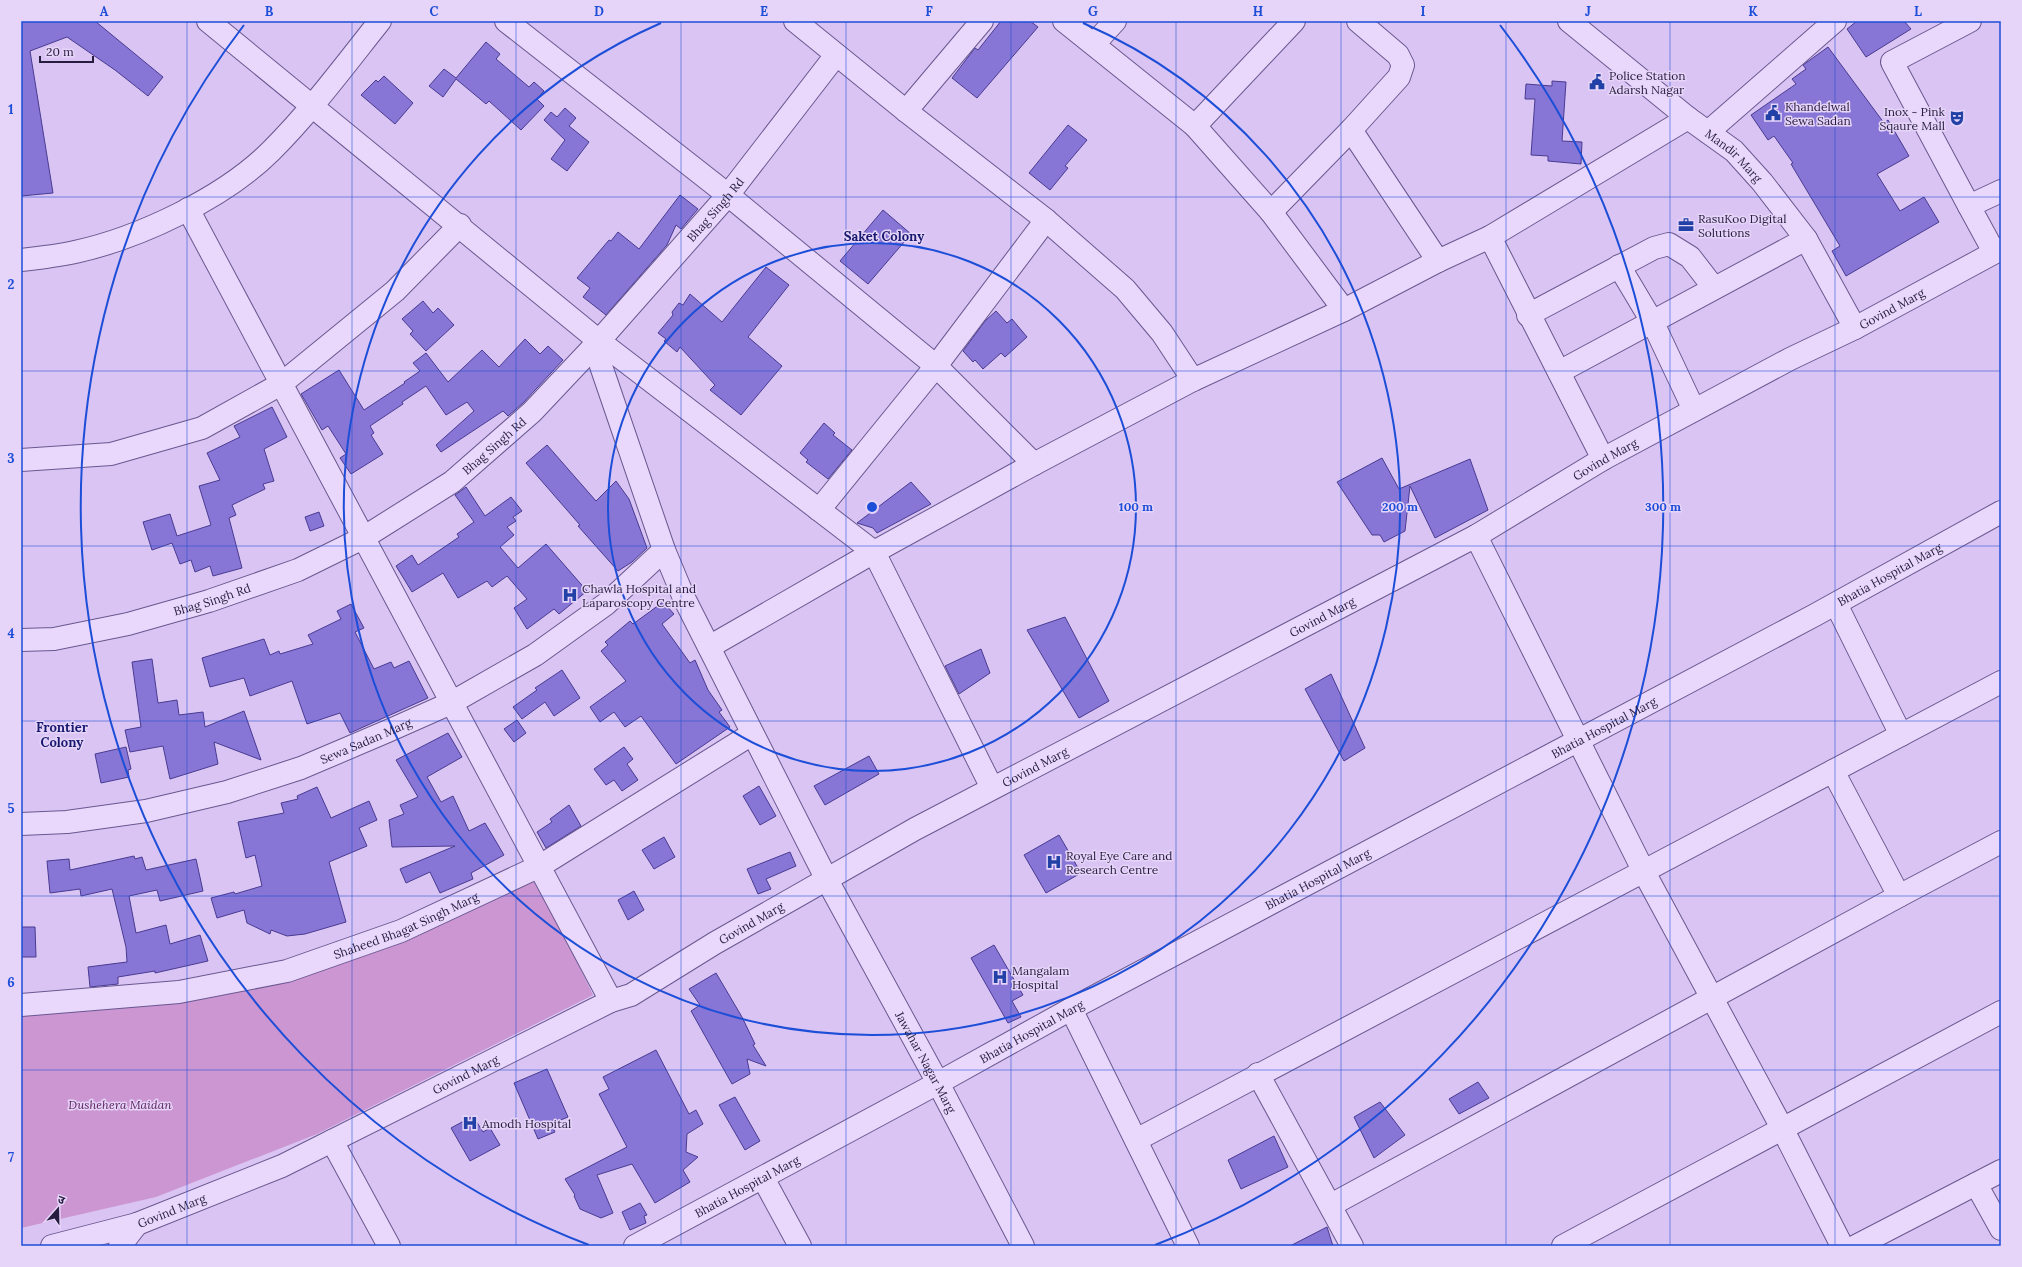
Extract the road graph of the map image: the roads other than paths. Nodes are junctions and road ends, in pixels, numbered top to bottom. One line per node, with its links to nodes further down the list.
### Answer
1 (208, 21): 15 (street)
2 (380, 21): 15 (street)
3 (506, 21): 22 (street)
4 (795, 21): 14 (street)
5 (982, 21): 16 (street)
6 (1064, 21): 13 (street)
7 (1115, 21): 13 (street)
8 (1294, 21): 18 (street)
9 (1358, 21): 19 (street)
10 (1570, 21): 17 (street, Mandir Marg)
11 (1835, 21): 20 (street)
12 (1970, 21): 23 (street)
13 (1094, 44): 18 (street)
14 (836, 55): 16 (street); 22 (street, Bhag Singh Rd)
15 (312, 106): 24 (street); 27 (street)
16 (906, 111): 26 (street)
17 (1688, 118): 20 (street, Mandir Marg); 28 (street)
18 (1195, 126): 25 (street)
19 (1351, 130): 25 (street); 32 (street)
20 (1708, 132): 29 (street, Mandir Marg)
21 (2001, 191): 23 (street)
22 (728, 195): 39 (street, Bhag Singh Rd); 40 (street)
23 (1968, 206): 30 (street)
24 (188, 209): 31 (street); 43 (street)
25 (1271, 212): 35 (street)
26 (1046, 220): 40 (street); 42 (street)
27 (460, 225): 39 (street); 43 (street)
28 (1490, 237): 32 (street); 36 (street)
29 (1806, 239): 34 (street); 38 (street, Mandir Marg)
30 (1998, 251): 38 (street, Govind Marg)
31 (21, 260)
32 (1438, 261): 35 (street)
33 (1619, 266): 34 (street); 36 (street); 37 (street)
34 (1714, 288): 37 (street)
35 (1344, 310): 42 (street)
36 (1528, 315): 41 (street)
37 (1653, 323): 41 (street); 44 (street)
38 (1855, 328): 44 (street, Govind Marg)
39 (599, 340): 48 (street); 51 (street, Bhag Singh Rd); 52 (street, Jawahar Nagar Marg)
40 (936, 366): 47 (street); 48 (street)
41 (1559, 372): 45 (street)
42 (1193, 380): 47 (street)
43 (281, 384): 46 (street); 51 (street)
44 (1694, 410): 45 (street, Govind Marg)
45 (1603, 459): 50 (street, Govind Marg)
46 (21, 460)
47 (1034, 464): 53 (street)
48 (819, 510): 53 (street)
49 (2001, 512): 54 (street, Bhatia Hospital Marg)
50 (1476, 536): 61 (street); 63 (street, Govind Marg)
51 (363, 538): 55 (street, Bhag Singh Rd); 58 (street)
52 (664, 550): 56 (street, Jawahar Nagar Marg); 58 (street, Sewa Sadan Marg)
53 (874, 552): 56 (street); 63 (street)
54 (1836, 604): 60 (street); 61 (street, Bhatia Hospital Marg)
55 (21, 640)
56 (709, 647): 59 (street, Jawahar Nagar Marg)
57 (2001, 682): 60 (street)
58 (451, 703): 64 (street, Sewa Sadan Marg); 66 (street)
59 (752, 734): 66 (street, Shaheed Bhagat Singh Marg); 68 (street, Jawahar Nagar Marg)
60 (1901, 735): 62 (street)
61 (1577, 740): 67 (street); 73 (street, Bhatia Hospital Marg)
62 (1833, 772): 67 (street); 69 (street)
63 (992, 788): 68 (street, Govind Marg)
64 (21, 824)
65 (2001, 842): 69 (street)
66 (540, 866): 71 (street); 72 (street, Shaheed Bhagat Singh Marg)
67 (1644, 872): 70 (street); 75 (street)
68 (827, 880): 71 (street, Govind Marg); 76 (street, Jawahar Nagar Marg)
69 (1899, 896): 70 (street)
70 (1711, 998): 77 (street); 83 (street)
71 (611, 1001): 79 (street, Govind Marg)
72 (21, 1005)
73 (1071, 1009): 76 (street, Bhatia Hospital Marg); 78 (street)
74 (2001, 1012): 77 (street)
75 (1258, 1074): 78 (street); 83 (street)
76 (938, 1083): 81 (street, Bhatia Hospital Marg); 91 (street, Jawahar Nagar Marg)
77 (1782, 1128): 94 (street); 95 (street)
78 (1136, 1140): 92 (street)
79 (332, 1141): 84 (street, Govind Marg); 88 (street)
80 (2001, 1171): 82 (street)
81 (762, 1178): 89 (street, Bhatia Hospital Marg); 90 (street)
82 (1976, 1184): 85 (street); 96 (street)
83 (1331, 1205): 93 (street)
84 (137, 1224): 86 (street, Govind Marg); 87 (street)
85 (2001, 1229)
86 (52, 1246)
87 (120, 1246)
88 (389, 1246)
89 (635, 1246)
90 (800, 1246)
91 (1023, 1246)
92 (1188, 1246)
93 (1352, 1246)
94 (1563, 1246)
95 (1842, 1246)
96 (1856, 1246)

